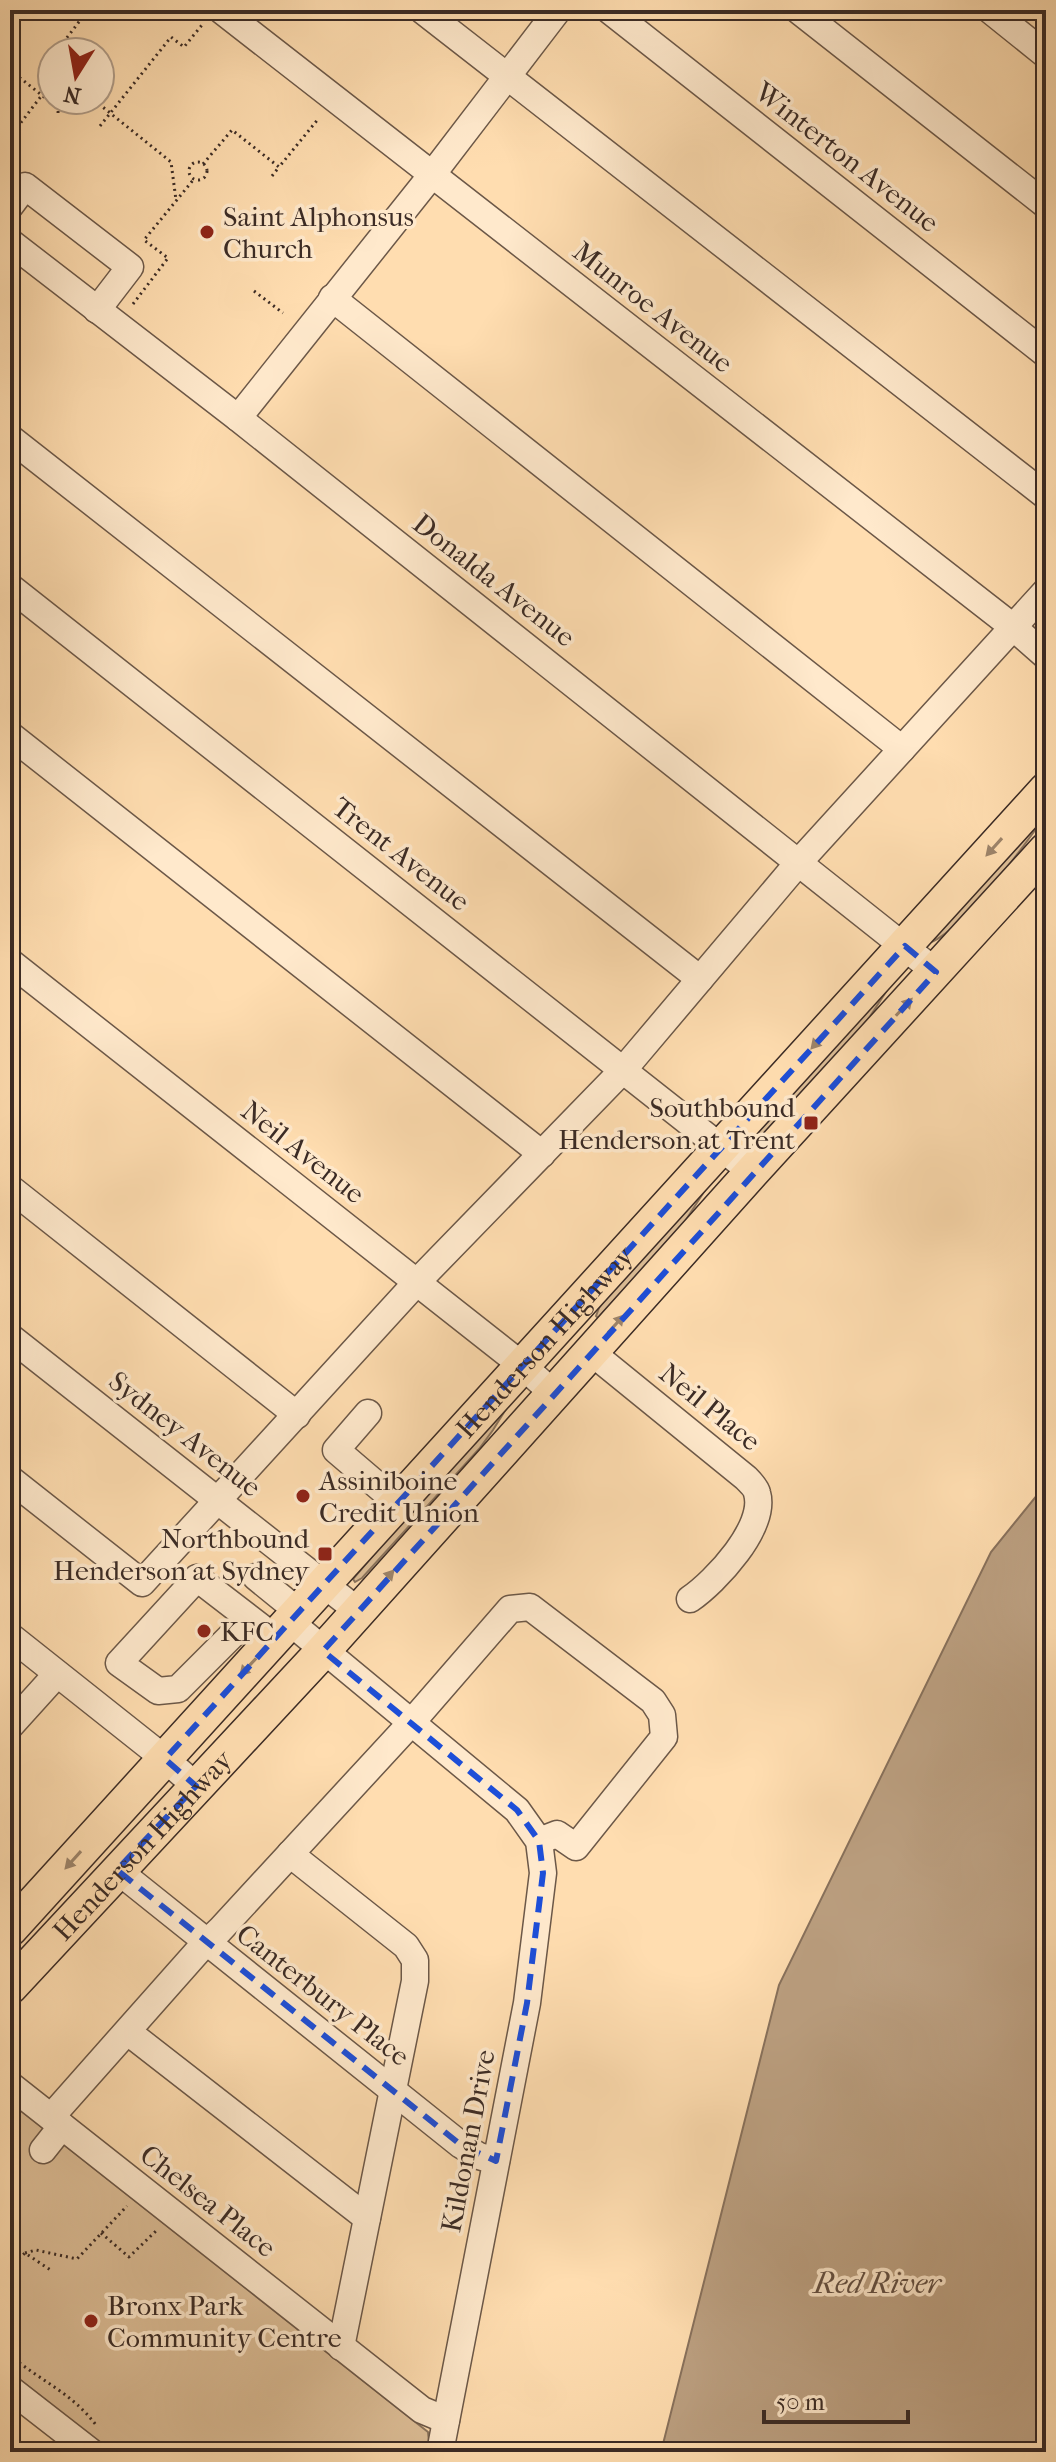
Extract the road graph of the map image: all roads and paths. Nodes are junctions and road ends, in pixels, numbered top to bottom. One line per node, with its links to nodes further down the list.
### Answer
1 (88, 10): 8 (path)
2 (422, 10): 11 (street)
3 (558, 10): 11 (street)
4 (609, 10): 36 (street, Winterton Avenue)
5 (798, 10): 26 (street)
6 (990, 10): 9 (street)
7 (211, 17): 14 (path); 23 (street, Munroe Avenue)
8 (68, 36)
9 (1046, 55)
10 (10, 70): 12 (path)
11 (507, 77): 23 (street); 39 (street)
12 (36, 90)
13 (36, 103): 19 (path)
14 (116, 106)
15 (108, 116): 18 (path)
16 (114, 116): 25 (path)
17 (319, 118): 21 (path)
18 (100, 126)
19 (10, 137)
20 (203, 164): 21 (path); 24 (path); 24 (path)
21 (279, 167): 22 (path)
22 (272, 176)
23 (431, 176): 33 (street); 42 (street, Munroe Avenue)
24 (194, 179): 25 (path)
25 (176, 200): 28 (path)
26 (1046, 205)
27 (10, 206): 34 (street)
28 (144, 240)
29 (10, 242): 34 (street, Donalda Avenue)
30 (168, 258): 31 (path)
31 (175, 262)
32 (254, 291): 35 (path)
33 (332, 298): 37 (street); 45 (street)
34 (97, 310): 37 (street, Donalda Avenue)
35 (283, 313)
36 (1046, 354)
37 (238, 418): 48 (street, Donalda Avenue)
38 (10, 438): 52 (street)
39 (1046, 496)
40 (10, 587): 53 (street, Trent Avenue)
41 (1046, 591): 42 (street)
42 (1013, 627): 43 (street, Munroe Avenue); 45 (street)
43 (1046, 656)
44 (10, 735): 55 (street)
45 (902, 749): 48 (street)
46 (1046, 790): 49 (main road, Henderson Highway, one-way to 49)
47 (1046, 850): 51 (main road, Henderson Highway)
48 (799, 862): 49 (street, Donalda Avenue); 52 (street)
49 (905, 946): 51 (street, Donalda Avenue); 54 (main road, Henderson Highway, one-way to 54)
50 (10, 962): 58 (street, Neil Avenue)
51 (936, 972): 56 (main road, Henderson Highway, one-way to 51)
52 (700, 979): 53 (street)
53 (624, 1069): 54 (street, Trent Avenue); 55 (street)
54 (720, 1148): 56 (street, Trent Avenue); 59 (main road, Henderson Highway)
55 (542, 1154): 58 (street)
56 (752, 1172): 61 (main road, Henderson Highway, one-way to 56)
57 (10, 1188): 65 (street)
58 (417, 1282): 62 (street, Neil Avenue); 65 (street)
59 (561, 1324): 61 (main road); 62 (main road, Henderson Highway)
60 (10, 1337): 67 (street, Sydney Avenue)
61 (591, 1352): 63 (main road, Henderson Highway); 71 (street, Neil Place)
62 (523, 1366): 63 (street, Neil Avenue); 68 (main road, Henderson Highway)
63 (554, 1394): 72 (main road, Henderson Highway, one-way to 63)
64 (368, 1413): 68 (street)
65 (297, 1415): 67 (street)
66 (10, 1479): 67 (street)
67 (218, 1502): 70 (street, Sydney Avenue)
68 (398, 1503): 70 (main road, Henderson Highway)
69 (256, 1577): 74 (street)
70 (324, 1584): 72 (street, Sydney Avenue); 74 (main road, Henderson Highway)
71 (690, 1599)
72 (358, 1611): 76 (main road, Henderson Highway)
73 (249, 1618): 73 (street); 74 (street)
74 (288, 1624): 76 (street); 80 (main road, Henderson Highway, one-way to 80)
75 (10, 1636): 77 (street)
76 (323, 1651): 78 (street); 81 (main road, Henderson Highway)
77 (57, 1674): 79 (street); 80 (street)
78 (411, 1723): 82 (street); 82 (street); 83 (street)
79 (10, 1726)
80 (165, 1759): 81 (street); 85 (main road, Henderson Highway, one-way to 85)
81 (196, 1786): 84 (main road, Henderson Highway)
82 (539, 1841): 93 (street, Kildonan Drive)
83 (290, 1854): 86 (street); 90 (street)
84 (117, 1870): 86 (street, Canterbury Place); 87 (main road, Henderson Highway)
85 (10, 1929)
86 (206, 1943): 88 (street); 90 (street, Canterbury Place)
87 (10, 1987)
88 (128, 2032): 91 (street); 95 (street)
89 (10, 2085): 91 (street, Chelsea Place)
90 (393, 2091): 93 (street, Canterbury Place); 95 (street)
91 (57, 2122): 92 (street); 101 (street, Chelsea Place)
92 (43, 2150)
93 (496, 2161): 104 (street, Kildonan Drive)
94 (129, 2203): 97 (path)
95 (367, 2218): 101 (street)
96 (159, 2227): 97 (path)
97 (101, 2233): 98 (path)
98 (25, 2253): 99 (path); 100 (path)
99 (10, 2267)
100 (52, 2271)
101 (341, 2347): 104 (street, Chelsea Place)
102 (10, 2355): 105 (path)
103 (10, 2389): 105 (street)
104 (446, 2420): 107 (street, Kildonan Drive)
105 (101, 2442): 106 (path)
106 (130, 2452)
107 (440, 2452)

